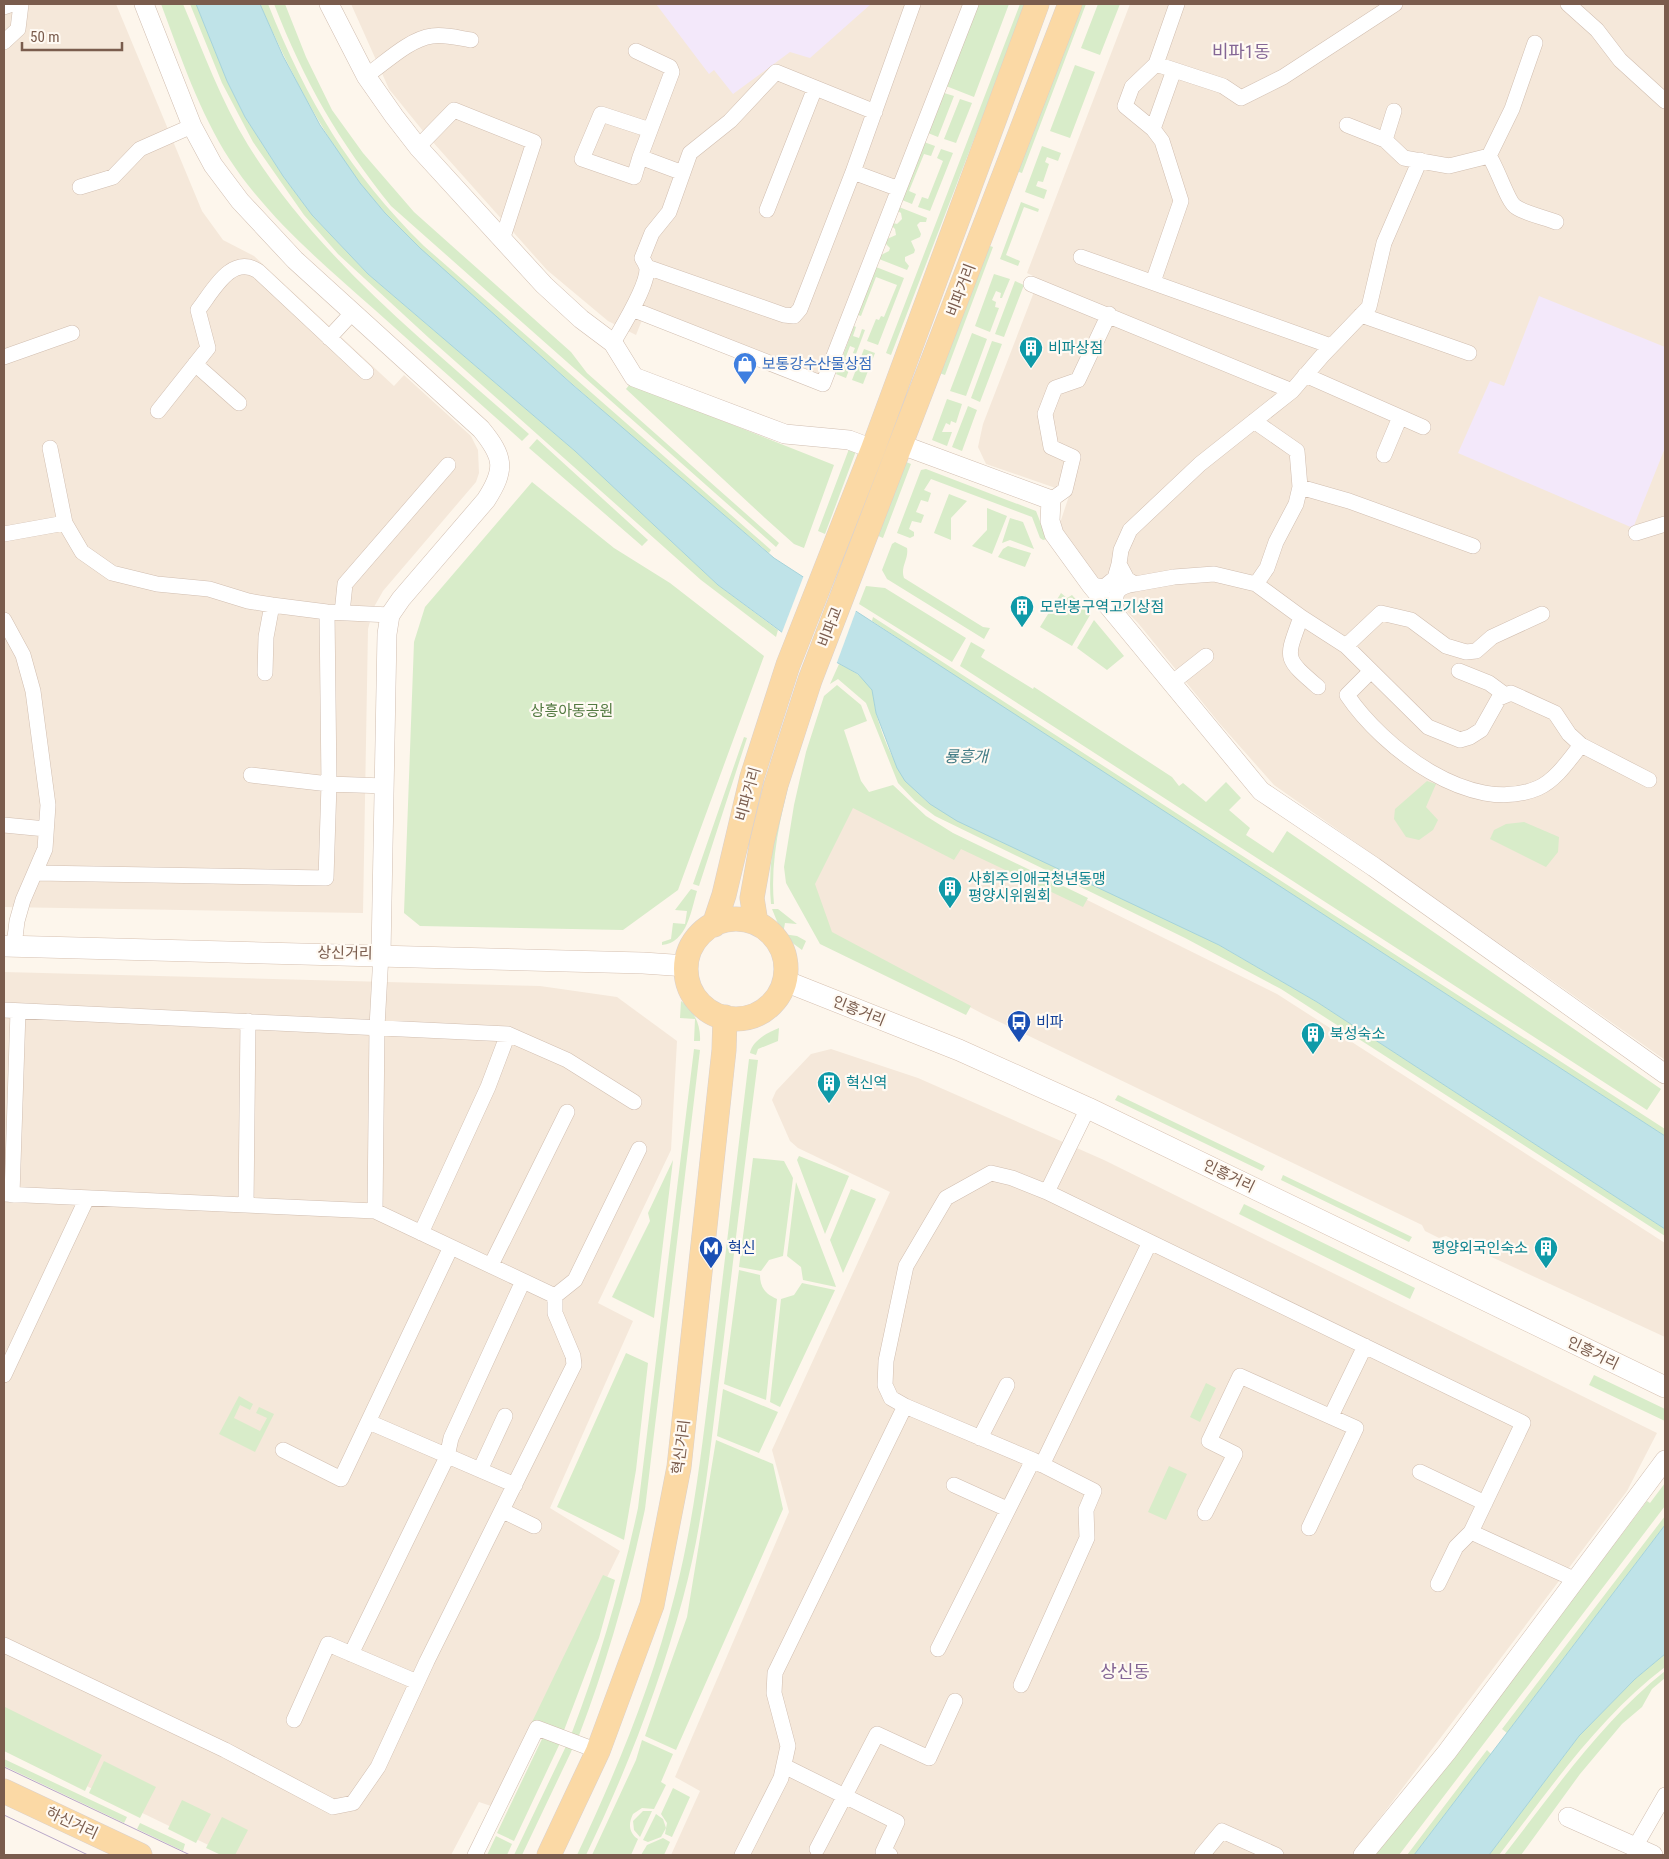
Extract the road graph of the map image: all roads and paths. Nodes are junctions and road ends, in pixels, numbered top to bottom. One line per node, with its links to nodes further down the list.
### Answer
1 (13, 4): 12 (street)
2 (21, 4): 14 (street)
3 (144, 4): 25 (street)
4 (330, 4): 19 (street)
5 (971, 4): 36 (street)
6 (1037, 4): 65 (main road, 비파거리)
7 (1070, 4): 63 (main road, 비파거리)
8 (1177, 4): 17 (street)
9 (1394, 4): 18 (street)
10 (1568, 4): 21 (street)
11 (909, 6): 23 (street)
12 (4, 7)
13 (471, 40): 19 (street)
14 (4, 42)
15 (1536, 43): 30 (street)
16 (636, 51): 27 (street)
17 (1156, 64): 18 (street); 26 (street)
18 (1174, 70): 26 (street)
19 (366, 76): 29 (street)
20 (815, 88): 23 (street); 34 (street); 37 (street)
21 (1665, 101)
22 (1394, 111): 28 (street)
23 (875, 112): 33 (street)
24 (1347, 125): 28 (street)
25 (192, 126): 35 (street); 45 (street)
26 (1153, 129): 42 (street)
27 (650, 130): 31 (street); 31 (street)
28 (1385, 140): 32 (street)
29 (418, 147): 39 (street); 39 (street)
30 (1489, 156): 32 (street); 38 (street)
31 (640, 157): 34 (street)
32 (1420, 160): 47 (street)
33 (853, 172): 36 (street); 41 (street)
34 (683, 173): 41 (street)
35 (80, 187)
36 (899, 189): 44 (street)
37 (767, 210)
38 (1556, 222)
39 (502, 240): 50 (street)
40 (1081, 257): 42 (street)
41 (647, 268): 44 (street)
42 (1153, 282): 51 (street)
43 (1031, 284): 46 (street)
44 (632, 309): 50 (street)
45 (353, 312): 49 (street); 82 (street)
46 (1109, 314): 57 (street); 69 (street)
47 (1362, 315): 51 (street); 52 (street)
48 (72, 333): 53 (street)
49 (329, 338): 54 (street); 55 (street)
50 (613, 343): 65 (street)
51 (1331, 346): 56 (street)
52 (1469, 353)
53 (4, 357)
54 (195, 364): 58 (street); 59 (street)
55 (366, 372)
56 (1306, 375): 57 (street); 60 (street)
57 (1292, 391): 61 (street)
58 (239, 403)
59 (158, 411)
60 (1400, 417): 62 (street); 66 (street)
61 (1254, 421): 68 (street); 78 (street)
62 (1424, 427)
63 (902, 445): 69 (street); 76 (main road, 비파거리)
64 (50, 448): 70 (street)
65 (873, 449): 75 (main road, 비파거리)
66 (1384, 455)
67 (448, 465): 80 (street)
68 (1300, 487): 74 (street); 77 (street)
69 (1051, 500): 78 (street)
70 (65, 523): 72 (street); 79 (street)
71 (1665, 524): 73 (street)
72 (4, 534)
73 (1636, 534)
74 (1473, 546)
75 (828, 564): 87 (main road, 비파교)
76 (851, 575): 91 (main road, 비파교)
77 (1256, 584): 78 (street); 83 (street)
78 (1115, 587): 92 (street)
79 (272, 606): 80 (street); 90 (street)
80 (334, 612): 82 (street); 98 (street)
81 (1542, 614): 85 (street)
82 (390, 615): 99 (street)
83 (1301, 617): 85 (street); 93 (street)
84 (4, 620): 101 (street)
85 (1346, 646): 88 (street)
86 (1206, 656): 92 (street)
87 (788, 665): 104 (main road, 비파거리)
88 (1371, 671): 94 (street); 95 (street)
89 (1459, 671): 94 (street)
90 (265, 673)
91 (810, 680): 103 (main road, 비파거리)
92 (1172, 682): 114 (street)
93 (1318, 687)
94 (1504, 694): 95 (street)
95 (1581, 745): 97 (street)
96 (251, 776): 98 (street)
97 (1649, 780)
98 (329, 784): 99 (street); 102 (street)
99 (385, 786): 106 (street)
100 (4, 825): 101 (street)
101 (46, 829): 102 (street)
102 (36, 873): 105 (street)
103 (756, 923): 104 (main road); 108 (main road)
104 (714, 924): 107 (main road)
105 (9, 946): 106 (main road, 상신거리)
106 (381, 954): 107 (main road, 상신거리); 112 (street)
107 (686, 966): 110 (main road)
108 (785, 981): 110 (main road); 116 (main road, 인흥거리)
109 (11, 1010): 111 (street); 120 (street)
110 (725, 1017): 163 (main road, 혁신거리)
111 (248, 1021): 112 (street); 122 (street)
112 (377, 1027): 113 (street); 123 (street)
113 (508, 1034): 115 (street); 124 (street)
114 (1665, 1074)
115 (634, 1102)
116 (1088, 1108): 119 (street); 133 (main road, 인흥거리)
117 (567, 1112): 127 (street)
118 (639, 1150): 129 (street)
119 (1047, 1192): 125 (street); 134 (street)
120 (8, 1195): 121 (street)
121 (86, 1198): 122 (street); 131 (street)
122 (246, 1204): 123 (street)
123 (375, 1211): 124 (street)
124 (422, 1233): 126 (street)
125 (1150, 1242): 130 (street); 142 (street)
126 (451, 1247): 127 (street); 137 (street)
127 (490, 1266): 128 (street)
128 (523, 1281): 129 (street); 140 (street)
129 (555, 1296): 145 (street)
130 (1365, 1346): 136 (street); 147 (street)
131 (4, 1375)
132 (1008, 1385): 138 (street)
133 (1665, 1387)
134 (905, 1406): 138 (street); 164 (street)
135 (505, 1416): 143 (street)
136 (1331, 1416): 150 (street); 152 (street)
137 (369, 1422): 139 (street); 140 (street)
138 (980, 1438): 142 (street)
139 (283, 1450)
140 (447, 1457): 143 (street); 158 (street)
141 (1665, 1460): 154 (street)
142 (1038, 1462): 148 (street); 160 (street)
143 (480, 1470): 145 (street)
144 (1420, 1472): 147 (street)
145 (516, 1485): 149 (street)
146 (954, 1485): 148 (street)
147 (1485, 1503): 153 (street)
148 (1006, 1508): 157 (street)
149 (503, 1511): 151 (street); 159 (street)
150 (1205, 1513)
151 (534, 1526)
152 (1309, 1528)
153 (1471, 1532): 154 (street); 155 (street)
154 (1576, 1580): 178 (street)
155 (1438, 1584)
156 (4, 1645): 159 (street)
157 (938, 1649)
158 (351, 1654): 159 (street); 162 (street)
159 (418, 1682)
160 (1021, 1685)
161 (955, 1701): 167 (street)
162 (294, 1720)
163 (598, 1752): 172 (street); 173 (main road, 혁신거리)
164 (784, 1766): 167 (street); 174 (street)
165 (4, 1791): 171 (main road, 하신거리)
166 (1665, 1795): 169 (street)
167 (845, 1798): 170 (street); 175 (street)
168 (1568, 1817): 169 (street)
169 (1635, 1847): 179 (street)
170 (817, 1848)
171 (140, 1855)
172 (475, 1855)
173 (549, 1855)
174 (742, 1855)
175 (890, 1855)
176 (1202, 1855): 177 (street)
177 (1276, 1855)
178 (1363, 1855)
179 (1653, 1855)

